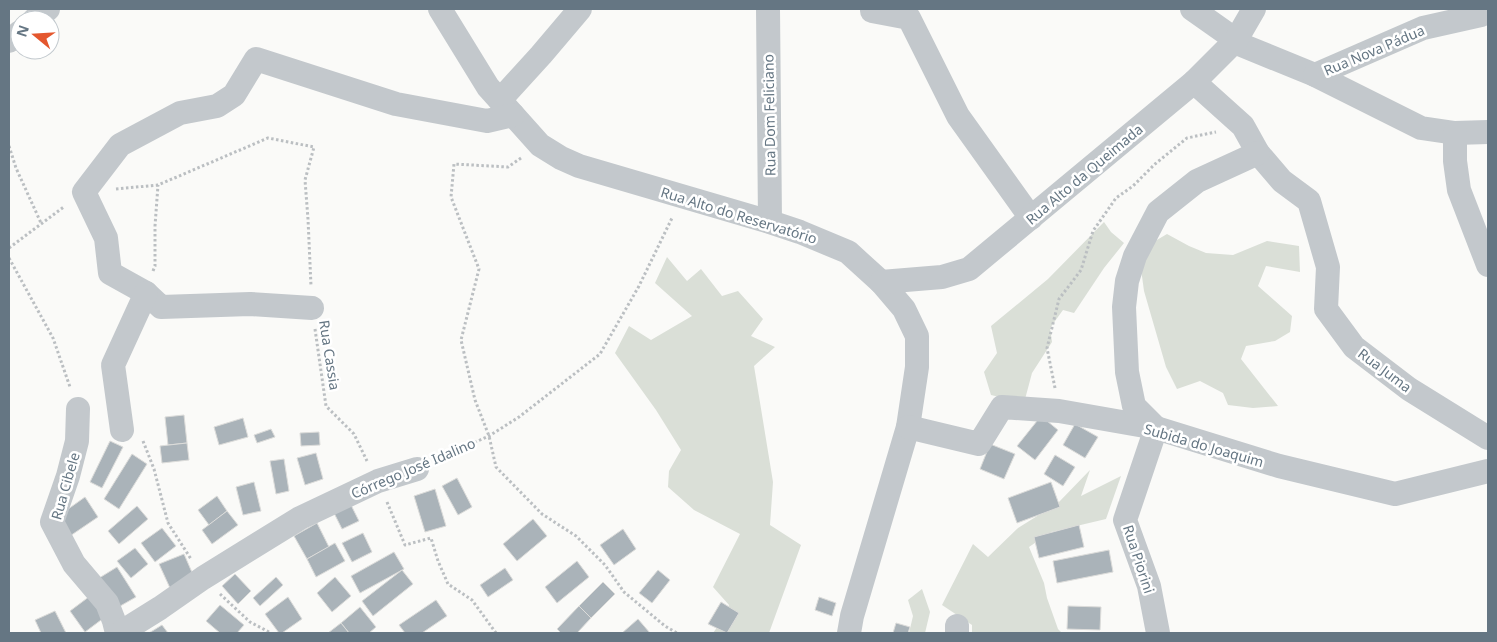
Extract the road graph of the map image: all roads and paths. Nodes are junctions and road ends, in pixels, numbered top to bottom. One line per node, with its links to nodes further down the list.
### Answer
1 (440, 9): 11 (street, Rua Alto do Reservatório)
2 (580, 9): 11 (street)
3 (768, 9): 22 (street, Rua Dom Feliciano)
4 (872, 9): 21 (street)
5 (1192, 9): 8 (street, Rua Nova Pádua)
6 (1254, 9): 8 (street, Rua Alto da Queimada)
7 (1488, 12): 9 (street, Rua Nova Pádua)
8 (1235, 41): 9 (street, Rua Nova Pádua); 10 (street, Rua Alto da Queimada)
9 (1315, 75): 14 (street)
10 (1194, 82): 12 (street, Rua Juma); 21 (street, Rua Alto da Queimada)
11 (506, 107): 15 (street, Rua Alto do Reservatório); 19 (street)
12 (1243, 126): 17 (street, Rua Juma); 30 (path)
13 (1488, 132): 14 (street)
14 (1455, 133): 25 (street)
15 (540, 145): 20 (street, Rua Alto do Reservatório); 34 (path)
16 (9, 146): 23 (path)
17 (1258, 153): 32 (street); 35 (street, Rua Juma)
18 (158, 185): 19 (path); 27 (path); 28 (path, Rua Cassia)
19 (84, 192): 23 (path); 27 (street)
20 (682, 197): 22 (street, Rua Alto do Reservatório); 34 (path, Córrego José Idalino)
21 (1031, 218): 26 (street, Rua Alto da Queimada)
22 (770, 222): 26 (street, Rua Alto do Reservatório)
23 (41, 224): 24 (path)
24 (9, 248)
25 (1488, 265)
26 (880, 282): 31 (street, Rua Alto do Reservatório)
27 (146, 293): 28 (street); 33 (street)
28 (312, 308): 38 (path, Rua Cassia)
29 (78, 409): 40 (street, Rua Cibele)
30 (1060, 411): 31 (street, Subida do Joaquim); 32 (street, Subida do Joaquim)
31 (908, 427): 44 (street, Rua Alto do Reservatório)
32 (1156, 428): 37 (street, Subida do Joaquim); 45 (street, Rua Piorini)
33 (122, 430)
34 (490, 436): 36 (path, Córrego José Idalino); 43 (path)
35 (1488, 438)
36 (417, 469): 38 (street, Córrego José Idalino)
37 (1488, 471)
38 (378, 481): 39 (street, Córrego José Idalino); 42 (path, Rua Cassia)
39 (203, 578): 40 (street, Córrego José Idalino); 41 (path)
40 (119, 633)
41 (271, 633)
42 (496, 633)
43 (677, 633)
44 (849, 633)
45 (1158, 633)

